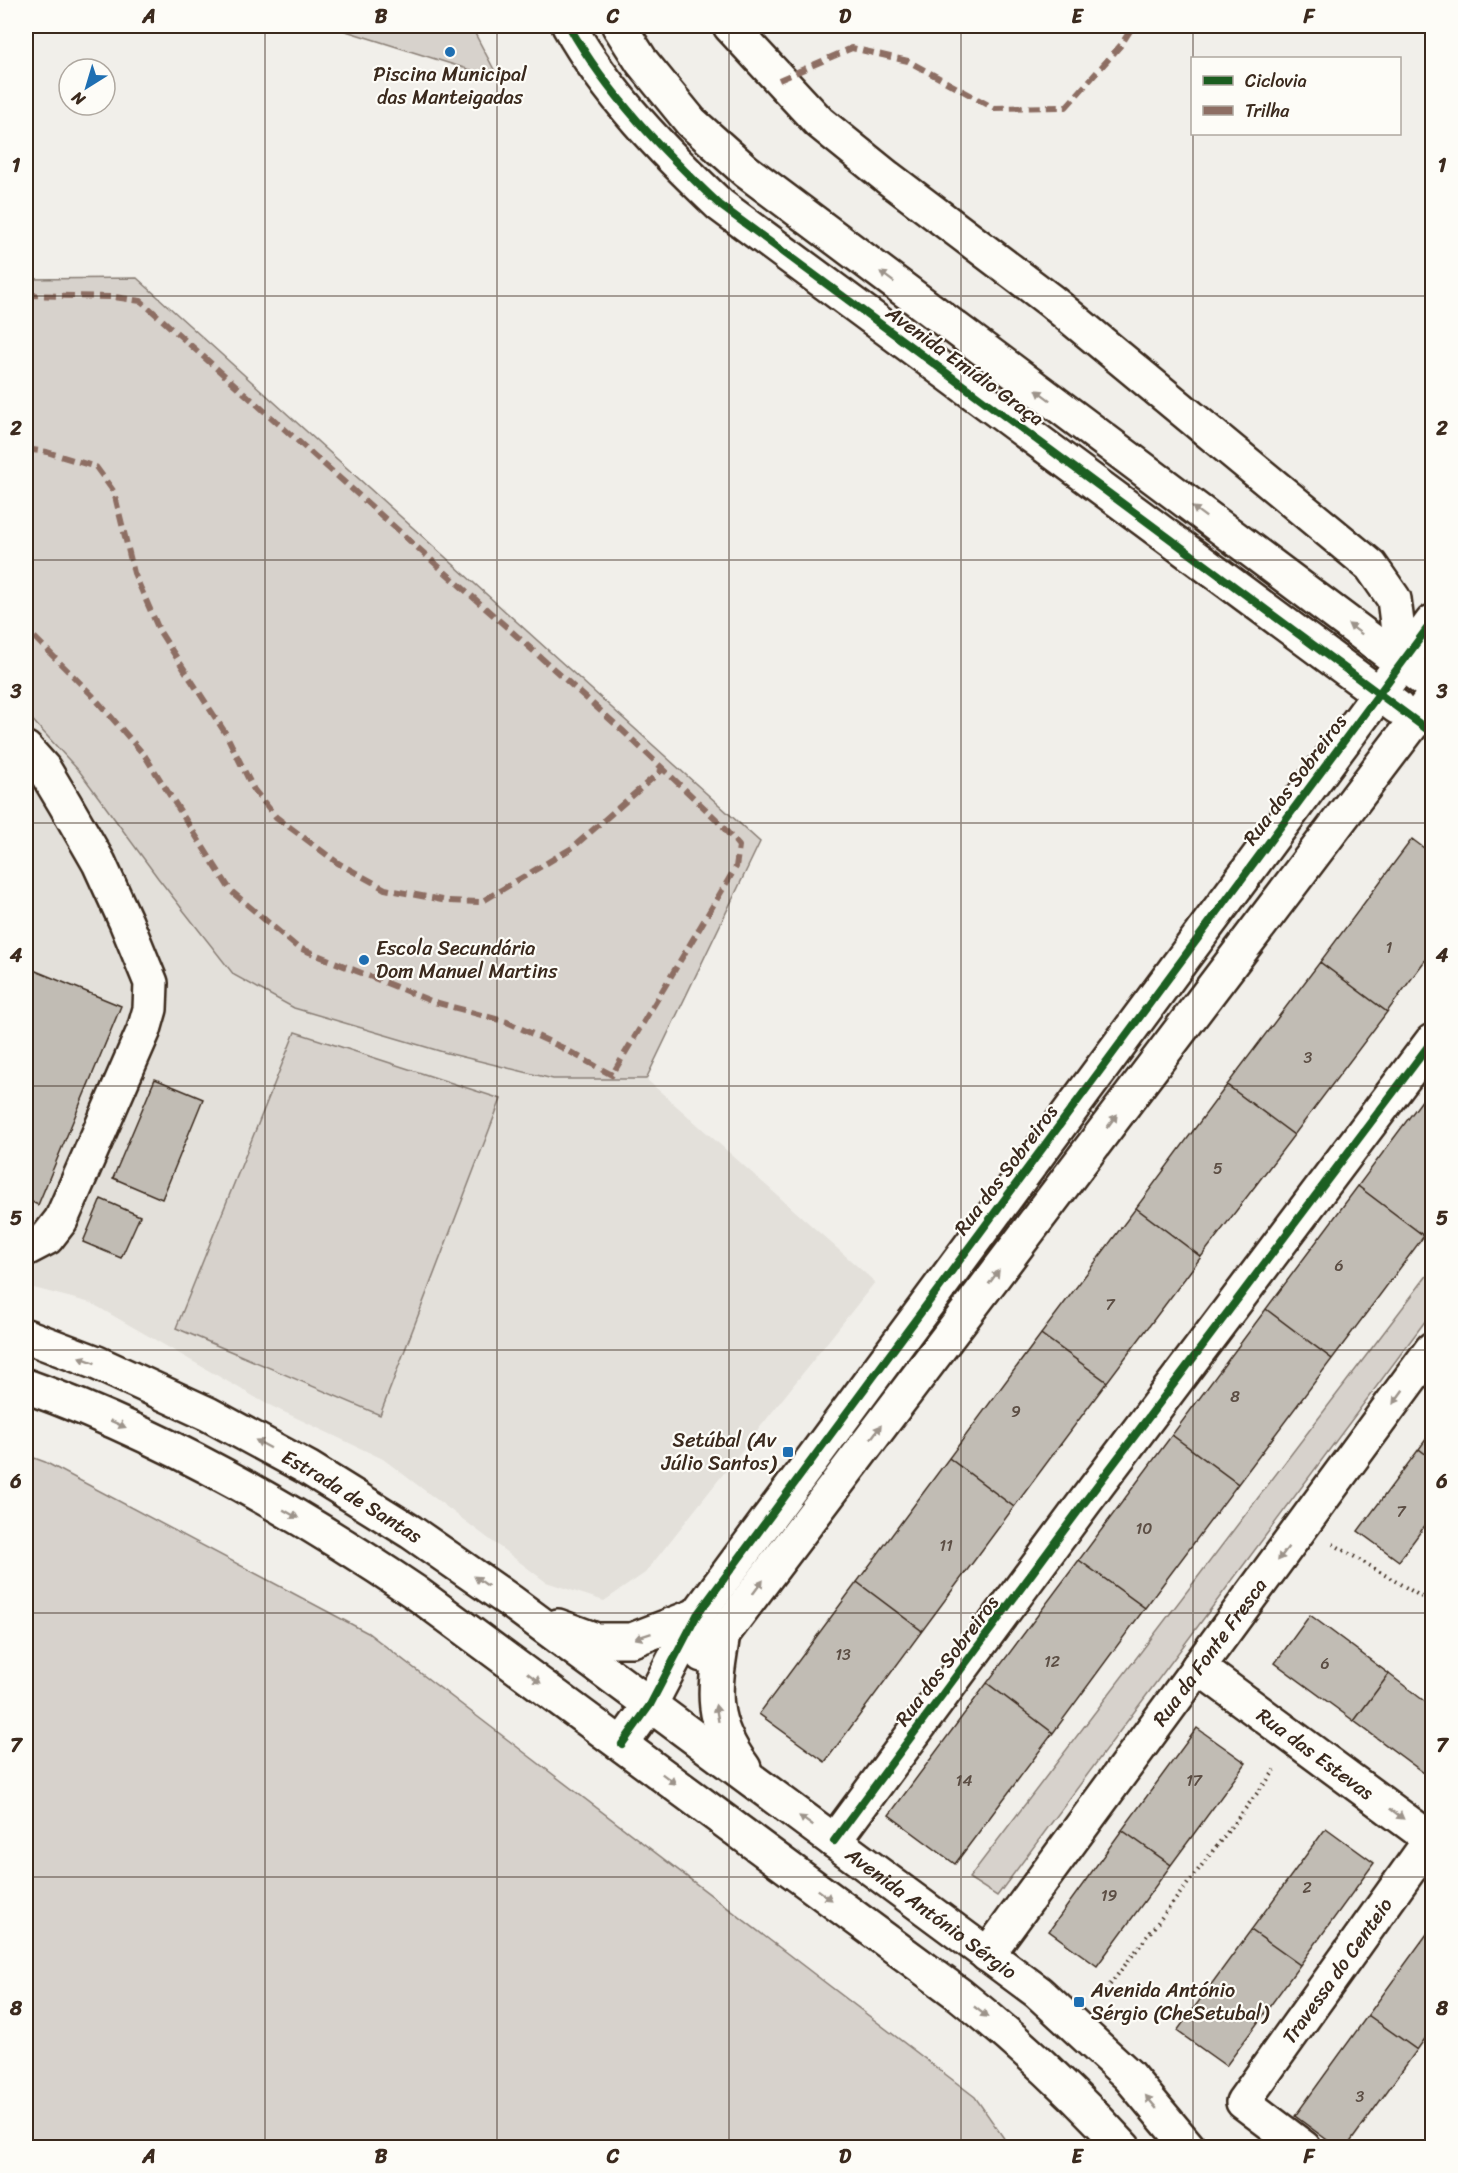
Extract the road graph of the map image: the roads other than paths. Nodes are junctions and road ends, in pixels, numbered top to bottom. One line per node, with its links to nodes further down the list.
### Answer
1 (569, 26): 7 (street, Avenida Emídio Graça)
2 (619, 26): 5 (street, Avenida Emídio Graça, one-way to 2)
3 (730, 26): 5 (street)
4 (1432, 622): 5 (street, Rua dos Sobreiros)
5 (1402, 663): 6 (street, Avenida Emídio Graça); 7 (street, Rua dos Sobreiros)
6 (1432, 686)
7 (1380, 694): 8 (street, Avenida Emídio Graça); 16 (street, Rua dos Sobreiros)
8 (1427, 717): 17 (street, one-way to 8)
9 (26, 749): 11 (street)
10 (1432, 1041): 23 (street, Rua dos Sobreiros)
11 (26, 1249)
12 (26, 1336): 15 (street, Estrada de Santas, one-way to 12)
13 (1432, 1349): 18 (street, Rua da Fonte Fresca, one-way to 18)
14 (26, 1386): 20 (street, one-way to 20)
15 (528, 1615): 16 (street, one-way to 15); 19 (street, Estrada de Santas)
16 (697, 1615): 19 (street, Rua dos Sobreiros)
17 (723, 1634): 19 (street); 21 (street, one-way to 17)
18 (1198, 1667): 22 (street, Rua das Estevas, one-way to 22); 24 (street, Rua da Fonte Fresca)
19 (650, 1705): 20 (street); 21 (street, Avenida António Sérgio)
20 (622, 1744): 25 (street, one-way to 25)
21 (754, 1782): 23 (street, Avenida António Sérgio, one-way to 21)
22 (1432, 1840): 27 (street, Travessa do Centeio)
23 (834, 1841): 24 (street, Avenida António Sérgio)
24 (987, 1955): 26 (street, Avenida António Sérgio, one-way to 24)
25 (1124, 2148)
26 (1189, 2148)
27 (1304, 2148)

